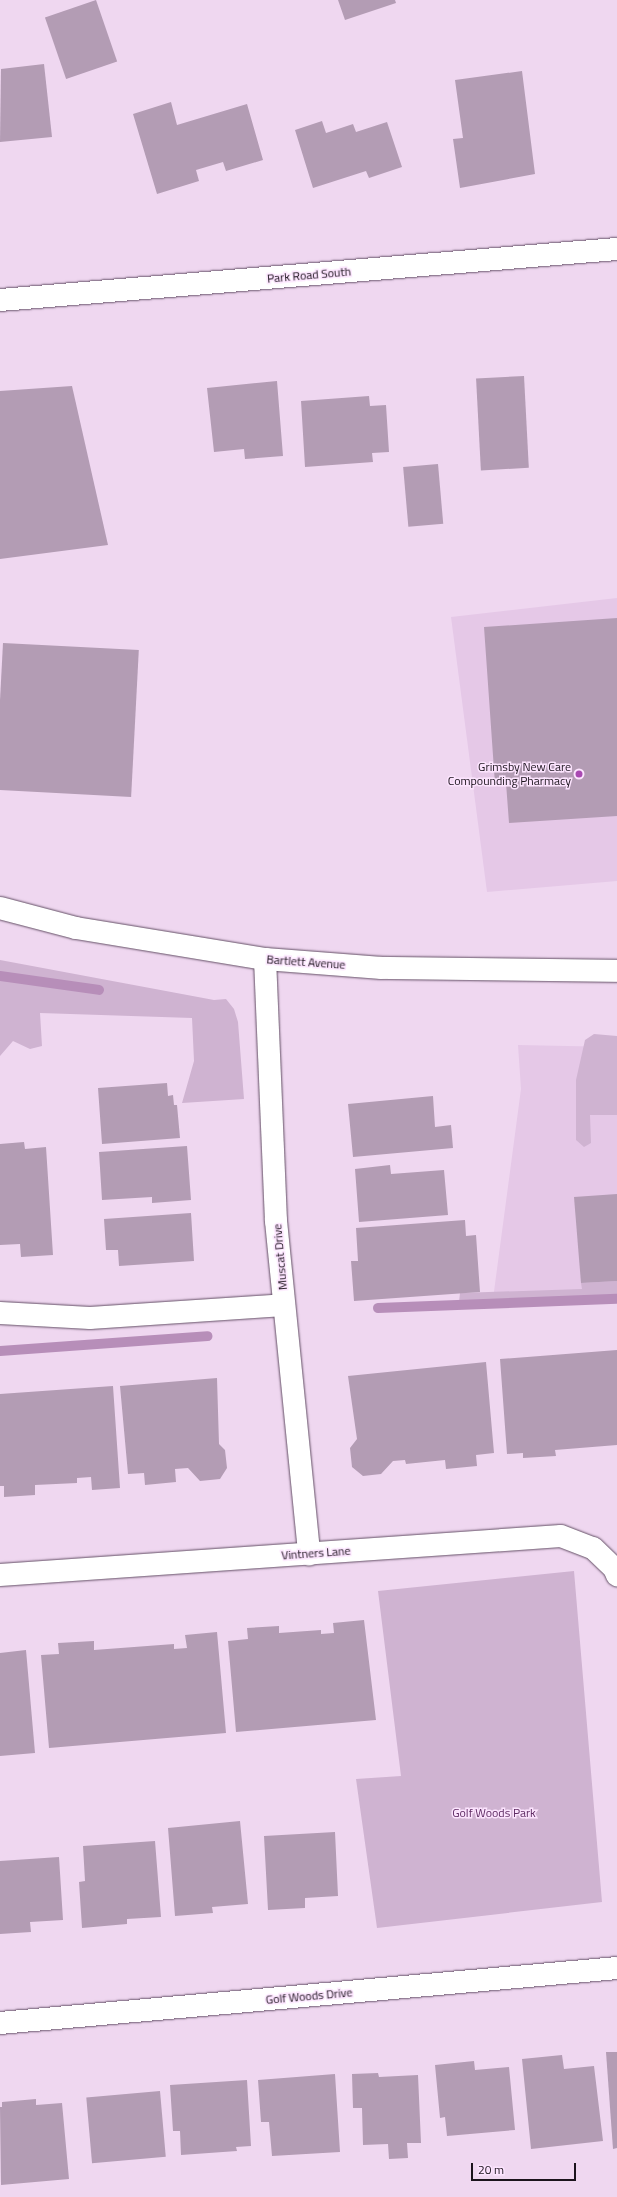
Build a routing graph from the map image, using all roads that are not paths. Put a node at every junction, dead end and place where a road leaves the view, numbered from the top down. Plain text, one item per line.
1 (617, 250) edge
2 (0, 300) edge
3 (0, 908) edge
4 (264, 960) junction
5 (617, 971) edge
6 (284, 1305) junction
7 (0, 1313) edge
8 (309, 1554) junction
9 (0, 1575) edge
10 (617, 1575) edge
11 (617, 1968) edge
12 (0, 2023) edge

1 - 2 street, Park Road South
3 - 4 street, Bartlett Avenue
4 - 5 street, Bartlett Avenue
4 - 6 street, Muscat Drive
6 - 7 street
6 - 8 street, Muscat Drive
8 - 9 street, Vintners Lane
8 - 10 street, Vintners Lane
11 - 12 street, Golf Woods Drive

